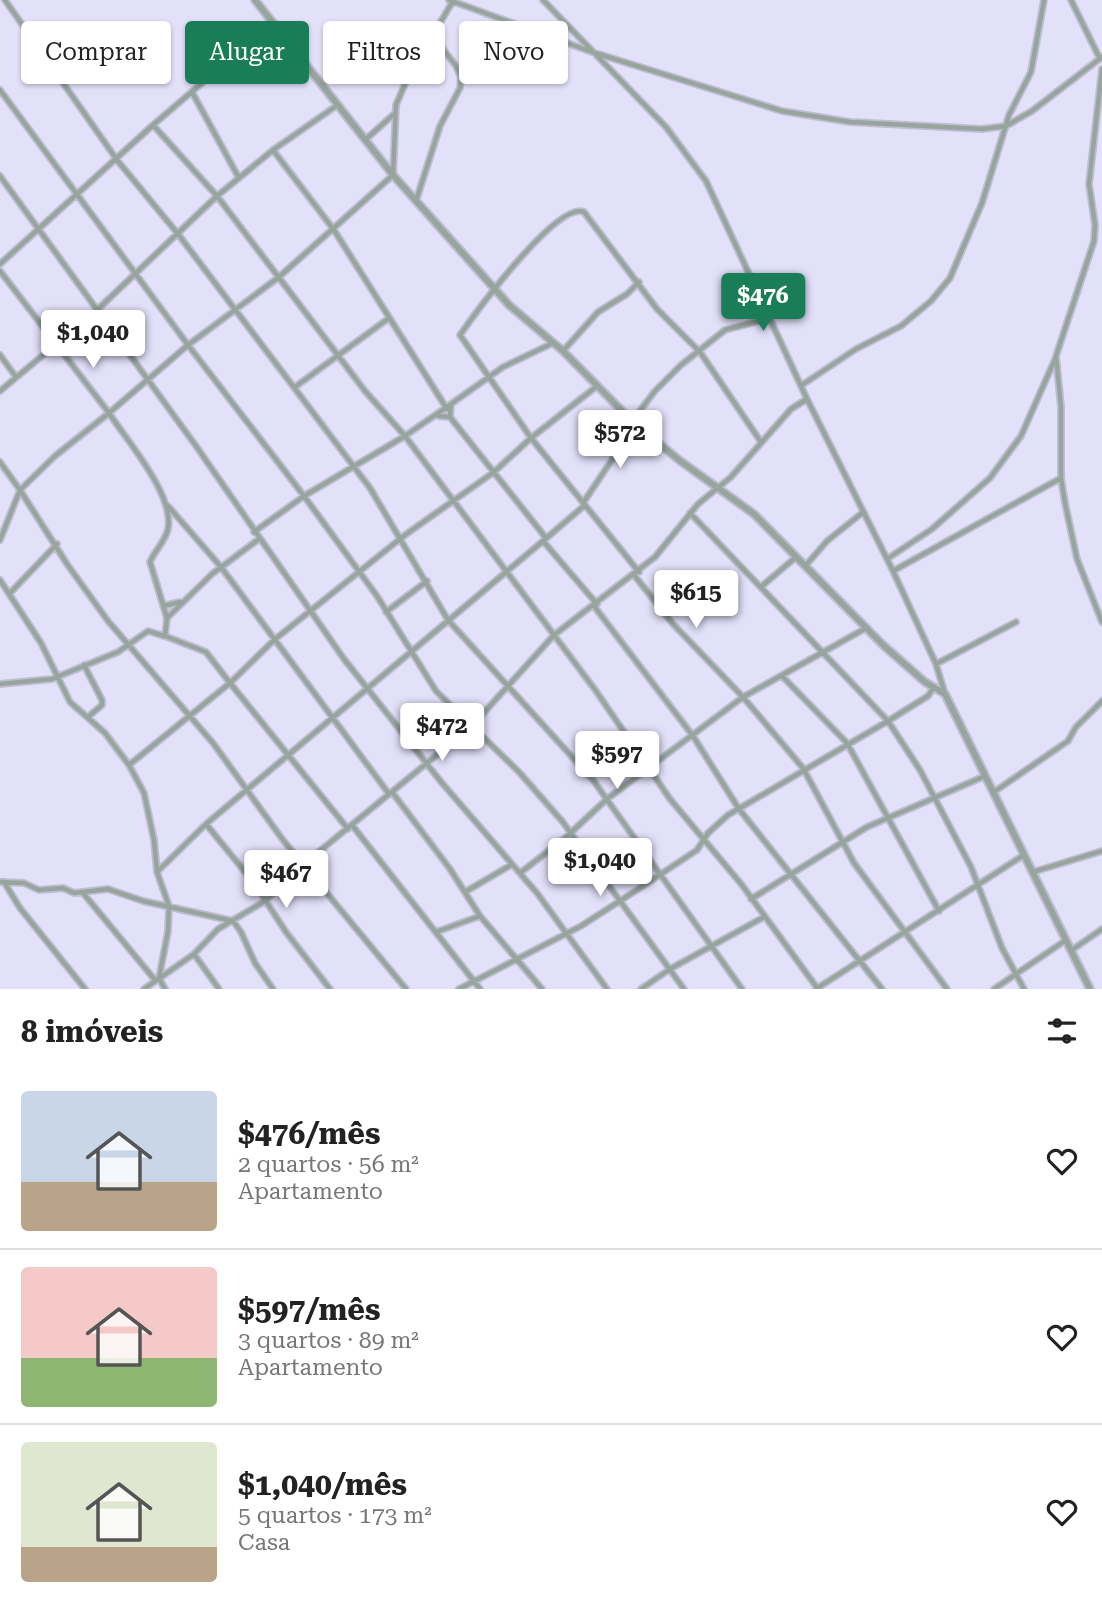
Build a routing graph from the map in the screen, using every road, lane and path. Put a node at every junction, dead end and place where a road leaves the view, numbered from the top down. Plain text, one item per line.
1 (5, 0) edge
2 (255, 0) edge
3 (543, 0) edge
4 (1044, 0) edge
5 (1071, 0) edge
6 (451, 1) edge
7 (271, 21) edge
8 (441, 21) edge
9 (445, 52) edge
10 (592, 52) junction
11 (1101, 58) edge
12 (1102, 69) edge
13 (309, 71) edge
14 (201, 84) edge
15 (405, 84) edge
16 (0, 92) edge
17 (192, 92) junction
18 (336, 106) junction
19 (393, 115) junction
20 (153, 125) junction
21 (1006, 127) junction
22 (365, 141) junction
23 (273, 150) junction
24 (117, 160) junction
25 (393, 175) junction
26 (0, 176) edge
27 (239, 178) junction
28 (78, 194) junction
29 (217, 196) junction
30 (416, 202) junction
31 (37, 229) junction
32 (334, 230) junction
33 (178, 234) junction
34 (0, 264) edge
35 (0, 271) edge
36 (135, 273) junction
37 (279, 277) junction
38 (639, 282) junction
39 (496, 291) junction
40 (96, 311) junction
41 (237, 311) junction
42 (389, 318) junction
43 (770, 318) junction
44 (57, 342) junction
45 (554, 342) junction
46 (188, 345) junction
47 (563, 351) junction
48 (700, 352) junction
49 (0, 355) edge
50 (337, 355) junction
51 (1056, 356) junction
52 (16, 377) junction
53 (489, 378) junction
54 (149, 379) junction
55 (802, 385) junction
56 (597, 386) junction
57 (295, 387) junction
58 (0, 391) edge
59 (807, 399) junction
60 (452, 404) junction
61 (447, 409) junction
62 (109, 413) junction
63 (438, 416) junction
64 (450, 417) junction
65 (634, 422) junction
66 (405, 436) junction
67 (531, 438) junction
68 (761, 442) junction
69 (0, 462) edge
70 (354, 467) junction
71 (494, 472) junction
72 (1061, 478) junction
73 (719, 488) junction
74 (20, 490) junction
75 (304, 496) junction
76 (166, 503) junction
77 (453, 503) junction
78 (584, 504) junction
79 (690, 513) junction
80 (862, 513) junction
81 (254, 532) junction
82 (402, 537) junction
83 (259, 539) junction
84 (0, 540) edge
85 (545, 540) junction
86 (57, 544) junction
87 (798, 555) junction
88 (887, 559) junction
89 (807, 564) junction
90 (221, 567) junction
91 (893, 571) junction
92 (505, 572) junction
93 (360, 573) junction
94 (637, 573) junction
95 (0, 580) edge
96 (427, 581) junction
97 (762, 586) junction
98 (10, 593) junction
99 (181, 602) junction
100 (596, 605) junction
101 (163, 606) junction
102 (312, 611) junction
103 (386, 612) junction
104 (167, 618) junction
105 (448, 620) junction
106 (1016, 622) dead end
107 (1102, 622) edge
108 (866, 628) junction
109 (554, 635) junction
110 (164, 636) junction
111 (274, 640) junction
112 (131, 645) junction
113 (412, 650) junction
114 (821, 652) junction
115 (936, 664) junction
116 (84, 665) junction
117 (60, 676) junction
118 (782, 676) junction
119 (1, 683) edge
120 (230, 683) junction
121 (505, 686) junction
122 (369, 687) junction
123 (934, 687) junction
124 (945, 694) junction
125 (743, 697) junction
126 (1102, 701) edge
127 (191, 715) junction
128 (88, 717) junction
129 (334, 720) junction
130 (888, 721) junction
131 (472, 725) junction
132 (694, 736) junction
133 (847, 743) junction
134 (287, 757) junction
135 (427, 764) junction
136 (129, 765) junction
137 (648, 767) junction
138 (803, 768) junction
139 (986, 775) junction
140 (247, 789) junction
141 (994, 792) junction
142 (391, 793) junction
143 (934, 796) junction
144 (607, 799) junction
145 (739, 809) junction
146 (886, 818) junction
147 (206, 824) junction
148 (350, 827) junction
149 (570, 833) junction
150 (704, 841) junction
151 (843, 841) junction
152 (1102, 851) edge
153 (1024, 855) junction
154 (511, 865) junction
155 (305, 866) junction
156 (157, 872) junction
157 (790, 872) junction
158 (1033, 872) junction
159 (520, 873) junction
160 (661, 874) junction
161 (2, 882) edge
162 (976, 883) junction
163 (465, 892) junction
164 (83, 893) junction
165 (751, 899) junction
166 (265, 901) junction
167 (620, 901) junction
168 (169, 906) junction
169 (939, 911) junction
170 (480, 916) junction
171 (764, 917) junction
172 (233, 921) junction
173 (1102, 929) edge
174 (436, 932) junction
175 (906, 933) junction
176 (566, 934) junction
177 (1066, 940) junction
178 (713, 946) junction
179 (1072, 950) junction
180 (194, 954) junction
181 (518, 958) junction
182 (859, 963) junction
183 (670, 969) junction
184 (1016, 975) junction
185 (157, 979) junction
186 (473, 981) junction
187 (85, 989) edge
188 (144, 989) edge
189 (165, 989) edge
190 (219, 989) edge
191 (273, 989) edge
192 (330, 989) edge
193 (406, 989) edge
194 (459, 989) edge
195 (480, 989) edge
196 (542, 989) edge
197 (607, 989) edge
198 (641, 989) edge
199 (684, 989) edge
200 (741, 989) edge
201 (817, 989) edge
202 (882, 989) edge
203 (947, 989) edge
204 (994, 989) edge
205 (1024, 989) edge
206 (1090, 989) edge

1 - 24 street
2 - 7 street
3 - 10 street
4 - 21 street
5 - 11 street
6 - 8 street
6 - 10 street
9 - 30 street
10 - 21 street
10 - 43 street
11 - 21 street
12 - 51 street
13 - 18 street
14 - 17 street
15 - 19 street
16 - 28 street
17 - 20 street
17 - 27 street
18 - 22 street
18 - 23 street
19 - 22 street
19 - 25 street
20 - 24 street
20 - 29 street
21 - 55 street
22 - 25 street
23 - 27 street
23 - 32 street
24 - 28 street
24 - 33 street
25 - 30 street
25 - 32 street
26 - 31 street
27 - 29 street
28 - 31 street
28 - 36 street
29 - 33 street
29 - 37 street
30 - 39 street
31 - 34 street
31 - 40 street
32 - 37 street
32 - 42 street
33 - 36 street
33 - 41 street
35 - 44 street
36 - 40 street
36 - 46 street
37 - 41 street
37 - 50 street
38 - 39 street
38 - 47 street
38 - 48 street
39 - 45 street
39 - 53 street
40 - 44 street
40 - 54 street
41 - 46 street
41 - 57 street
42 - 50 street
42 - 61 street
43 - 48 street
43 - 55 street
44 - 52 street
44 - 62 street
45 - 47 street
45 - 53 street
46 - 54 street
46 - 75 street
47 - 56 street
48 - 65 street
48 - 68 street
49 - 52 street
50 - 57 street
50 - 66 street
51 - 72 street
51 - 88 street
52 - 58 street
53 - 60 street
53 - 67 street
54 - 62 street
54 - 81 street
55 - 59 street
56 - 65 street
56 - 67 street
57 - 70 street
59 - 68 street
59 - 80 street
60 - 61 street
60 - 64 street
61 - 63 street
62 - 74 street
62 - 76 street
63 - 64 street
63 - 66 street
64 - 71 street
65 - 73 street
65 - 78 street
66 - 70 street
66 - 77 street
67 - 71 street
67 - 78 street
68 - 73 street
69 - 74 street
70 - 75 street
70 - 82 street
71 - 77 street
71 - 85 street
72 - 91 street
72 - 107 street
73 - 79 street
73 - 87 street
74 - 84 street
74 - 86 street
75 - 81 street
75 - 93 street
76 - 90 street
76 - 101 street
77 - 82 street
77 - 92 street
78 - 85 street
78 - 94 street
79 - 94 street
79 - 97 street
80 - 88 street
80 - 89 street
81 - 83 street
82 - 93 street
82 - 96 street
83 - 90 street
83 - 102 street
85 - 92 street
85 - 100 street
86 - 98 street
86 - 112 street
87 - 89 street
87 - 97 street
88 - 91 street
89 - 108 street
90 - 99 street
90 - 111 street
91 - 115 street
92 - 105 street
92 - 109 street
93 - 102 street
93 - 103 street
94 - 100 street
94 - 125 street
95 - 98 street
96 - 103 street
96 - 105 street
97 - 114 street
98 - 117 street
99 - 101 street
99 - 104 street
100 - 109 street
100 - 132 street
101 - 104 street
102 - 111 street
102 - 122 street
103 - 113 street
104 - 110 street
105 - 113 street
105 - 121 street
106 - 115 street
108 - 114 street
108 - 123 street
109 - 121 street
109 - 137 street
110 - 112 street
110 - 120 street
111 - 120 street
111 - 129 street
112 - 116 street
112 - 127 street
113 - 122 street
113 - 131 street
114 - 118 street
114 - 130 street
115 - 124 street
116 - 117 street
116 - 128 street
117 - 119 street
117 - 128 street
118 - 125 street
118 - 133 street
120 - 127 street
120 - 134 street
121 - 131 street
121 - 144 street
122 - 129 street
122 - 135 street
123 - 124 street
123 - 130 street
124 - 139 street
125 - 132 street
125 - 138 street
126 - 141 street
127 - 136 street
127 - 140 street
128 - 136 street
129 - 134 street
129 - 142 street
130 - 133 street
130 - 143 street
131 - 135 street
131 - 149 street
132 - 137 street
132 - 145 street
133 - 138 street
133 - 146 street
134 - 140 street
134 - 148 street
135 - 142 street
135 - 154 street
136 - 156 street
137 - 144 street
137 - 150 street
138 - 145 street
138 - 151 street
139 - 141 street
139 - 143 street
140 - 147 street
140 - 155 street
141 - 153 street
142 - 148 street
142 - 163 street
143 - 146 street
143 - 162 street
144 - 149 street
144 - 160 street
145 - 150 street
145 - 157 street
146 - 151 street
146 - 169 street
147 - 156 street
147 - 166 street
148 - 155 street
148 - 174 street
149 - 159 street
149 - 167 street
150 - 160 street
150 - 165 street
151 - 157 street
151 - 175 street
152 - 158 street
153 - 158 street
153 - 162 street
154 - 159 street
154 - 163 street
155 - 166 street
155 - 193 street
156 - 168 street
157 - 165 street
157 - 182 street
158 - 177 street
159 - 176 street
160 - 167 street
160 - 178 street
161 - 164 street
161 - 187 street
162 - 169 street
162 - 184 street
163 - 170 street
164 - 168 street
164 - 185 street
165 - 171 street
166 - 172 street
166 - 192 street
167 - 176 street
167 - 183 street
168 - 172 street
168 - 185 street
169 - 175 street
170 - 174 street
170 - 181 street
171 - 178 street
171 - 201 street
172 - 180 street
172 - 191 street
173 - 179 street
174 - 186 street
175 - 182 street
175 - 203 street
176 - 181 street
176 - 197 street
177 - 179 street
177 - 184 street
178 - 183 street
178 - 200 street
179 - 206 street
180 - 185 street
180 - 190 street
181 - 186 street
181 - 196 street
182 - 201 street
182 - 202 street
183 - 198 street
183 - 199 street
184 - 204 street
184 - 205 street
185 - 188 street
185 - 189 street
186 - 194 street
186 - 195 street

